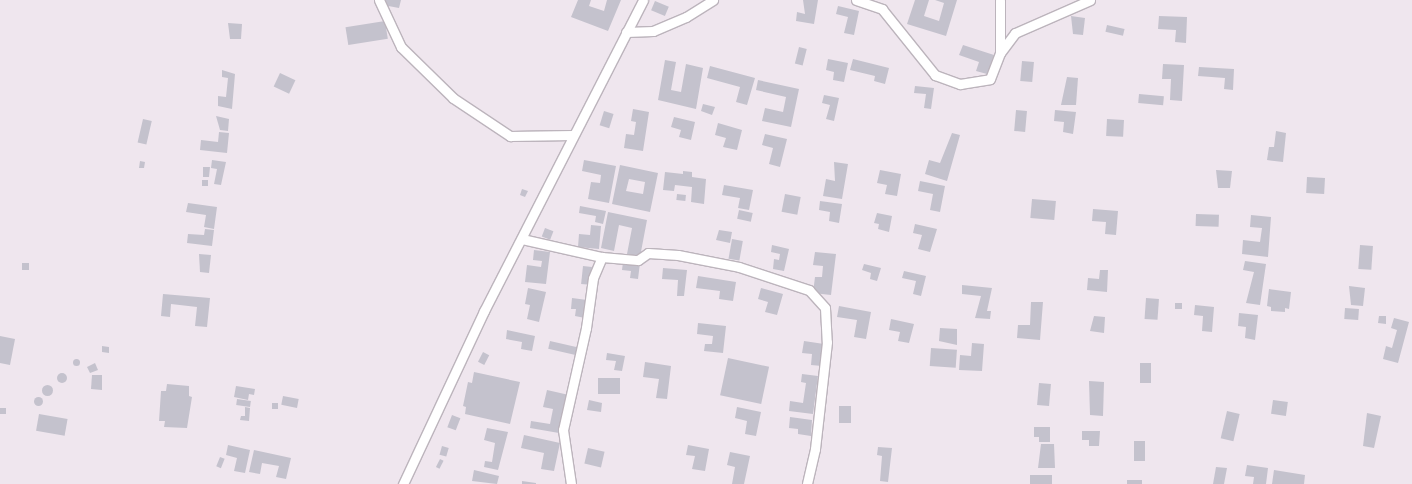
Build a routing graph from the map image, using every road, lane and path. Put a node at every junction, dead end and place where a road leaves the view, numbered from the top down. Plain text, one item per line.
1 (379, 0) edge
2 (643, 0) edge
3 (713, 0) edge
4 (856, 0) edge
5 (1000, 0) edge
6 (1090, 0) edge
7 (626, 32) junction
8 (1000, 52) junction
9 (573, 135) junction
10 (522, 239) junction
11 (602, 256) junction
12 (403, 484) edge
13 (571, 484) edge
14 (807, 484) edge

1 - 9 street
2 - 7 street
3 - 7 street
4 - 8 street
5 - 8 street
6 - 8 street
7 - 9 street
9 - 10 street
10 - 11 street
10 - 12 street
11 - 13 street
11 - 14 street

